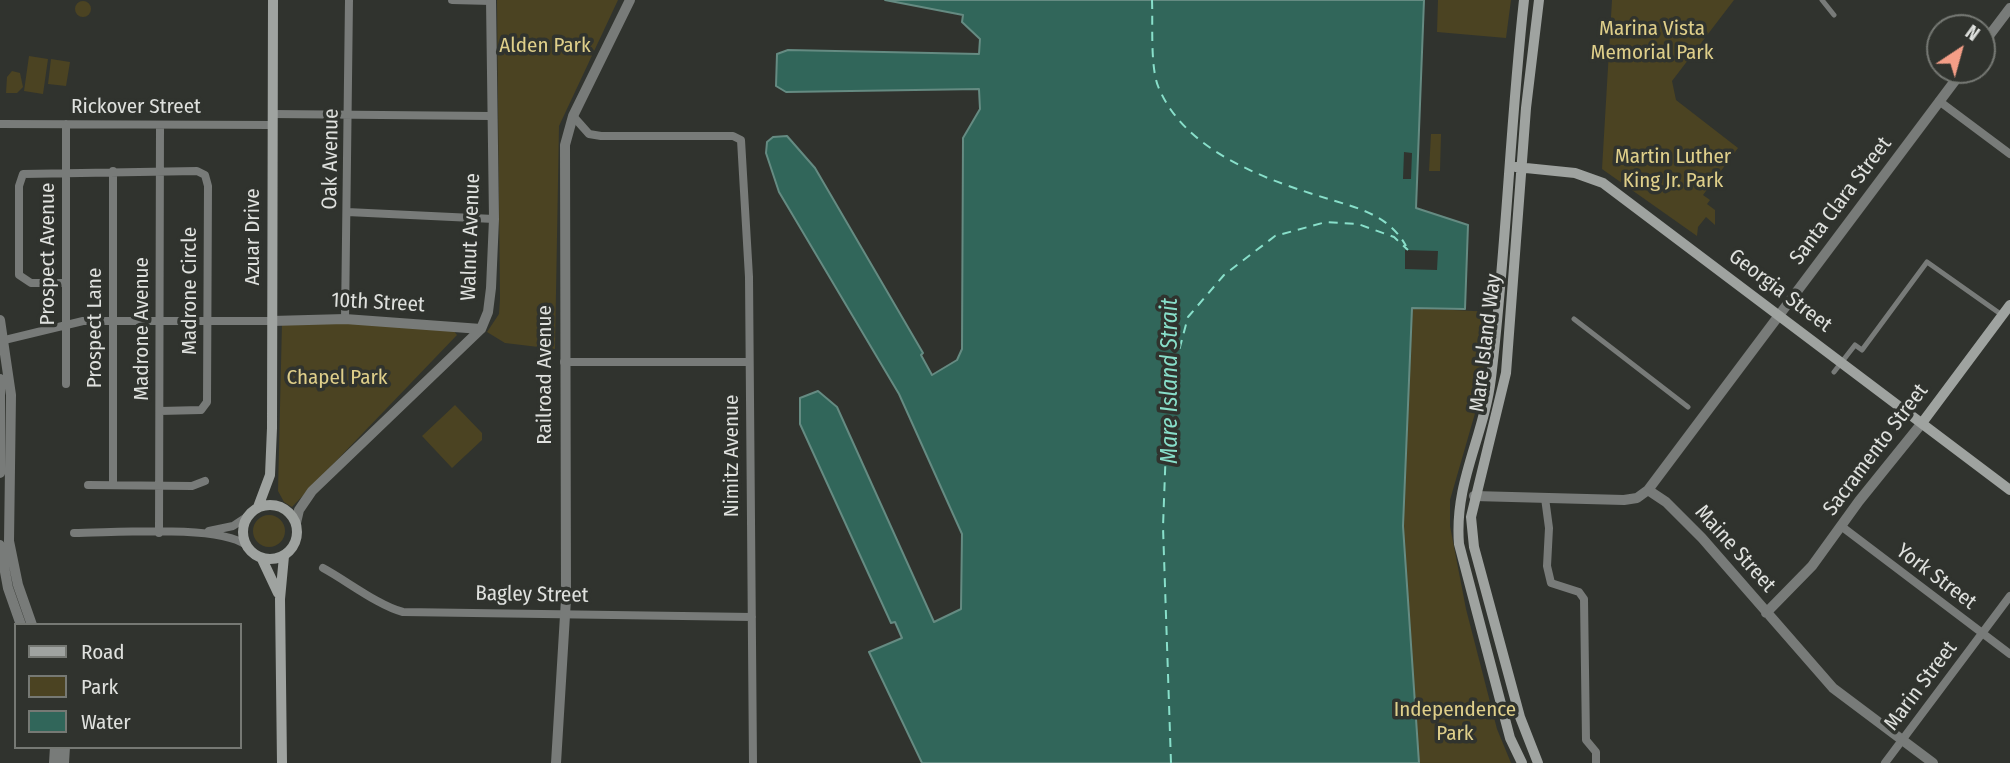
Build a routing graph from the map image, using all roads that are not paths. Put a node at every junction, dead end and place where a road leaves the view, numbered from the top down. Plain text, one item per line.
1 (272, 0) edge
2 (349, 0) edge
3 (452, 0) edge
4 (491, 0) edge
5 (630, 0) edge
6 (1524, 0) edge
7 (1539, 0) edge
8 (1822, 0) edge
9 (2010, 8) edge
10 (1833, 15) dead end
11 (1996, 26) edge
12 (1953, 84) edge
13 (1940, 101) junction
14 (350, 115) junction
15 (573, 116) junction
16 (491, 117) junction
17 (272, 119) junction
18 (0, 124) edge
19 (66, 124) junction
20 (160, 125) junction
21 (2010, 154) edge
22 (1508, 167) junction
23 (1522, 167) junction
24 (160, 171) junction
25 (66, 172) junction
26 (113, 172) junction
27 (347, 212) junction
28 (494, 219) junction
29 (66, 283) junction
30 (2010, 305) edge
31 (1780, 315) junction
32 (2006, 318) edge
33 (345, 319) junction
34 (1574, 319) dead end
35 (0, 320) edge
36 (113, 321) junction
37 (160, 321) junction
38 (207, 321) junction
39 (272, 321) junction
40 (66, 323) junction
41 (481, 330) junction
42 (2, 340) edge
43 (564, 362) junction
44 (749, 362) junction
45 (1842, 362) junction
46 (1834, 372) dead end
47 (0, 379) edge
48 (66, 384) dead end
49 (1688, 407) dead end
50 (159, 411) junction
51 (1922, 423) junction
52 (0, 473) edge
53 (270, 475) junction
54 (205, 481) dead end
55 (88, 485) dead end
56 (113, 485) junction
57 (159, 486) junction
58 (1648, 490) junction
59 (2010, 490) edge
60 (1459, 495) junction
61 (1474, 496) junction
62 (1545, 498) junction
63 (258, 508) junction
64 (283, 508) junction
65 (248, 516) junction
66 (296, 523) junction
67 (1841, 526) junction
68 (74, 533) dead end
69 (159, 533) junction
70 (198, 533) junction
71 (0, 545) edge
72 (246, 545) junction
73 (284, 556) junction
74 (262, 559) junction
75 (323, 568) dead end
76 (2010, 596) edge
77 (281, 599) junction
78 (565, 613) junction
79 (1766, 613) junction
80 (752, 617) junction
81 (20, 623) edge
82 (31, 623) edge
83 (1982, 634) junction
84 (2010, 654) edge
85 (1903, 740) junction
86 (282, 763) edge
87 (556, 763) edge
88 (753, 763) edge
89 (1522, 763) edge
90 (1538, 763) edge
91 (1596, 763) edge
92 (1885, 763) edge
93 (1933, 763) edge

1 - 17 main road, Azuar Drive
2 - 14 street, Oak Avenue
3 - 4 street
4 - 16 street, Walnut Avenue
5 - 15 street, Railroad Avenue
6 - 22 main road, Mare Island Way
7 - 23 main road, Mare Island Way
8 - 10 street
9 - 11 street
12 - 13 street, Santa Clara Street
13 - 21 street
13 - 31 street, Santa Clara Street
14 - 16 street, Rickover Street
14 - 17 street, Rickover Street
14 - 27 street, Oak Avenue
15 - 43 street, Railroad Avenue
15 - 44 street, Nimitz Avenue
16 - 28 street, Walnut Avenue
17 - 20 street, Rickover Street
17 - 39 main road, Azuar Drive
18 - 19 street, Rickover Street
19 - 20 street, Rickover Street
19 - 25 street, Prospect Avenue
20 - 24 street, Madrone Avenue
22 - 23 main road, Georgia Street
22 - 60 main road, Mare Island Way
23 - 31 main road, Georgia Street
23 - 61 main road, Mare Island Way
24 - 26 street
24 - 37 street, Madrone Avenue
24 - 38 street, Madrone Circle
25 - 26 street
25 - 29 street, Prospect Avenue
25 - 29 street
26 - 36 street, Prospect Lane
27 - 28 street
27 - 33 street, Oak Avenue
28 - 41 street, Walnut Avenue
29 - 40 street, Prospect Avenue
30 - 32 main road, Sacramento Street
31 - 45 main road, Georgia Street
31 - 58 street, Santa Clara Street
32 - 45 street
32 - 51 main road, Sacramento Street
33 - 39 street, 10th Street
33 - 41 street, 10th Street
34 - 49 street
35 - 42 street
36 - 37 street
36 - 40 street
36 - 56 street, Prospect Lane
37 - 38 street
37 - 50 street, Madrone Avenue
38 - 39 street
38 - 50 street, Madrone Circle
39 - 53 main road, Azuar Drive
40 - 42 street
40 - 48 street, Prospect Avenue
41 - 66 street, Walnut Avenue
42 - 82 street
43 - 44 street
43 - 78 street, Railroad Avenue
44 - 80 street, Nimitz Avenue
45 - 46 street
45 - 51 main road, Georgia Street
47 - 52 street
50 - 57 street, Madrone Avenue
51 - 59 main road, Georgia Street
51 - 67 street, Sacramento Street
53 - 63 main road, Azuar Drive
53 - 64 main road, Azuar Drive
54 - 57 street
55 - 56 street
56 - 57 street
57 - 69 street, Madrone Avenue
58 - 62 street
58 - 79 street, Maine Street
60 - 61 main road
60 - 89 main road, Mare Island Way
61 - 62 street
61 - 90 main road, Mare Island Way
62 - 91 street
63 - 64 main road
63 - 65 main road
64 - 66 main road
65 - 70 street
65 - 72 main road
66 - 73 main road
67 - 79 street, Sacramento Street
67 - 83 street, York Street
68 - 69 street
69 - 70 street
70 - 72 street
71 - 81 street
72 - 74 main road
73 - 74 main road
73 - 77 main road
74 - 77 main road
75 - 78 street, Bagley Street
76 - 83 street, Marin Street
77 - 86 main road
78 - 80 street, Bagley Street
78 - 87 street, Railroad Avenue
79 - 85 street, Maine Street
80 - 88 street, Nimitz Avenue
83 - 84 street, York Street
83 - 85 street, Marin Street
85 - 92 street, Marin Street
85 - 93 street, Maine Street

